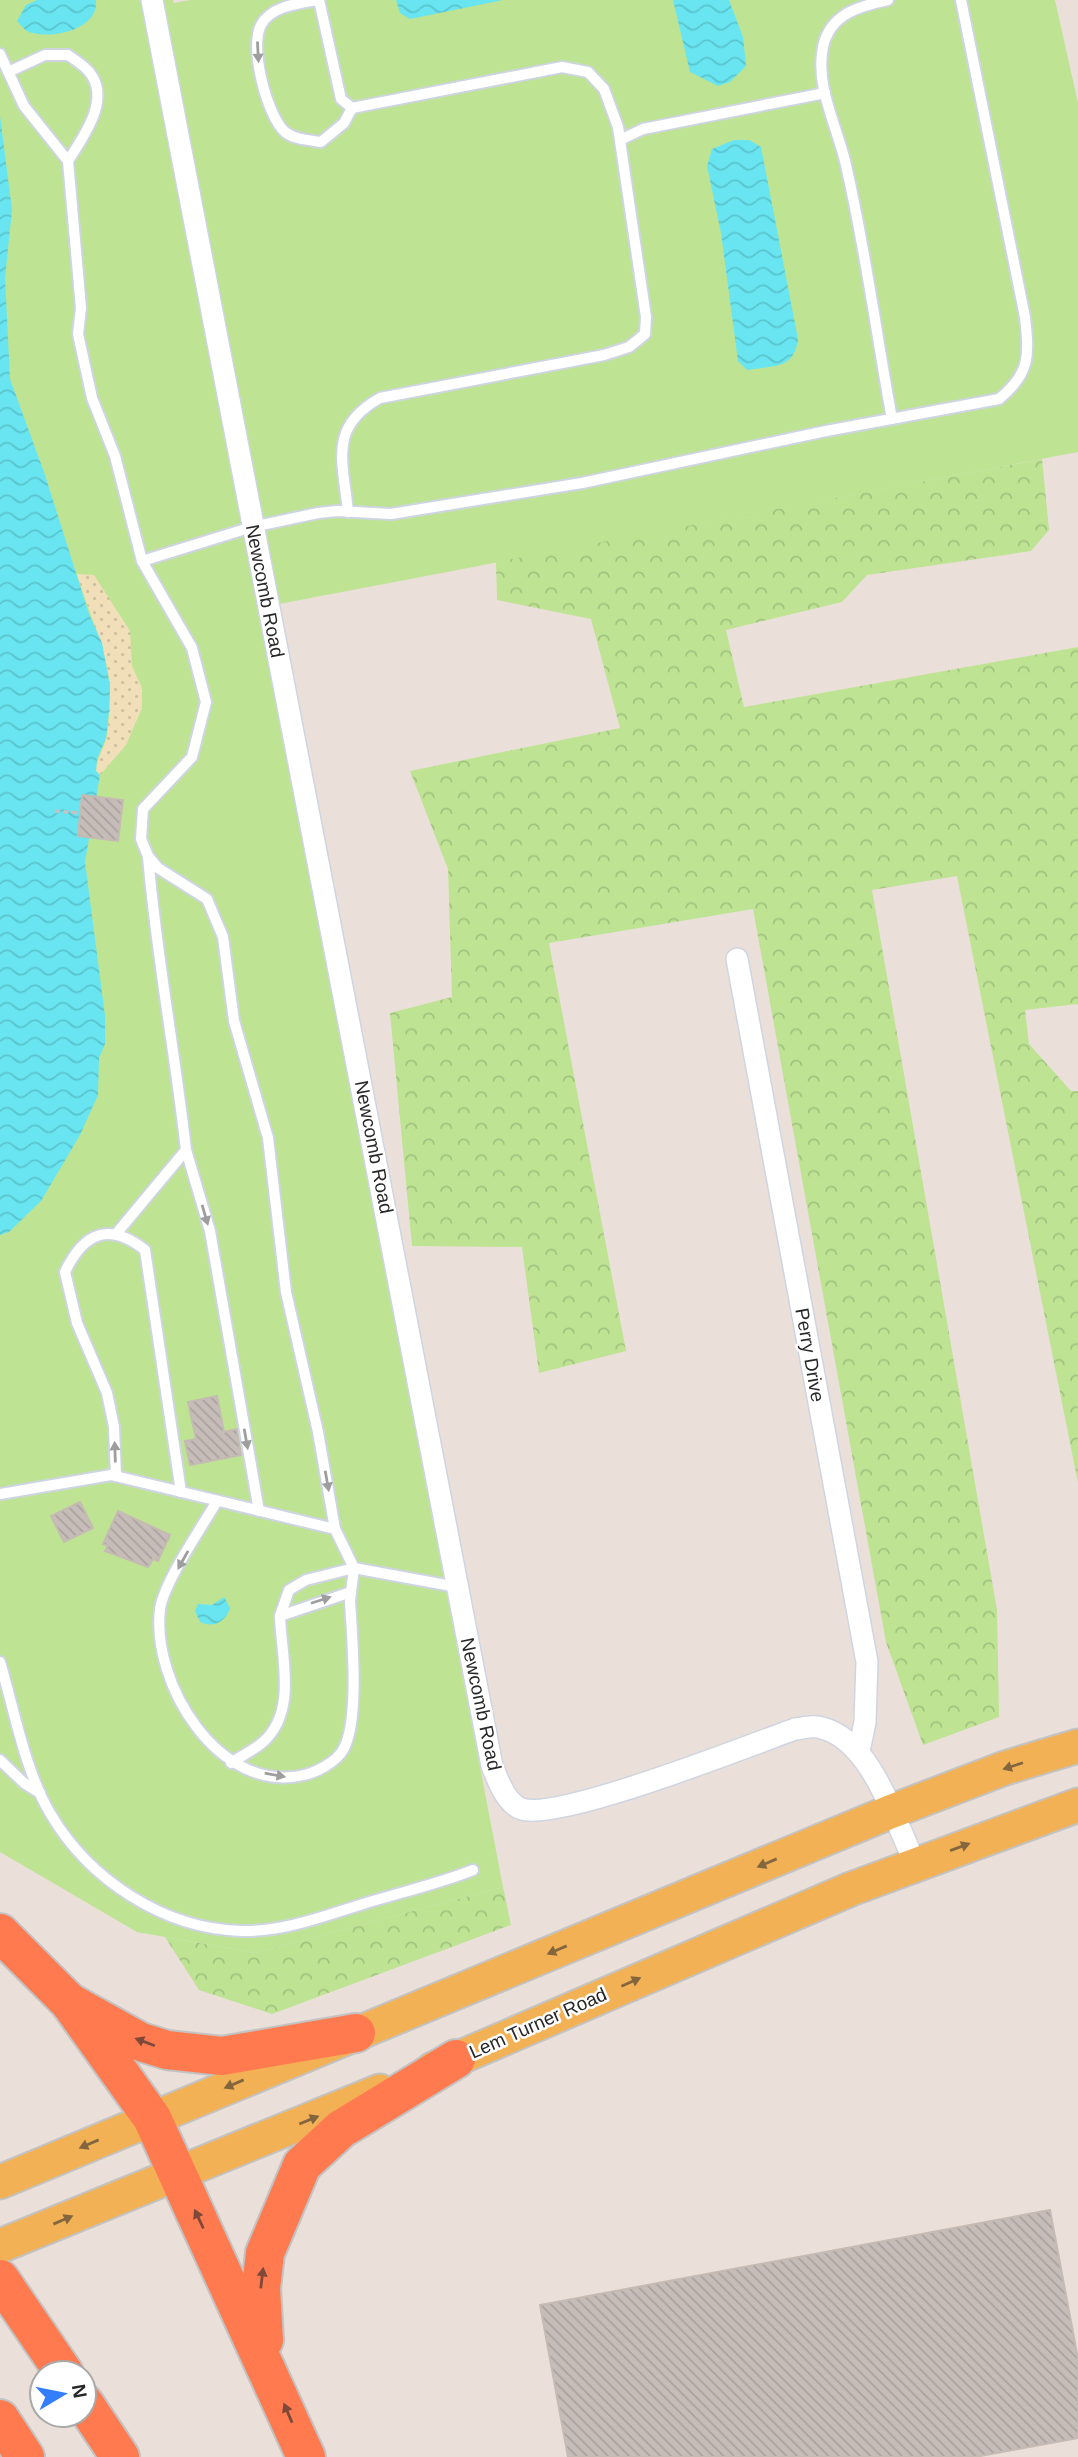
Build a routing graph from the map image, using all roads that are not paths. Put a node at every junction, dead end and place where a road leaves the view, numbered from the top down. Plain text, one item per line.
1 (152, 0) edge
2 (319, 0) edge
3 (888, 0) edge
4 (961, 0) edge
5 (0, 54) edge
6 (8, 72) junction
7 (825, 93) junction
8 (352, 108) junction
9 (620, 140) junction
10 (68, 161) junction
11 (892, 419) junction
12 (348, 512) junction
13 (252, 527) junction
14 (142, 561) junction
15 (148, 856) junction
16 (737, 959) dead end
17 (186, 1150) junction
18 (116, 1234) junction
19 (116, 1476) junction
20 (181, 1492) junction
21 (0, 1494) edge
22 (217, 1500) junction
23 (259, 1511) junction
24 (335, 1529) junction
25 (355, 1568) junction
26 (457, 1587) junction
27 (351, 1592) junction
28 (280, 1616) junction
29 (0, 1662) edge
30 (1078, 1746) edge
31 (859, 1751) junction
32 (0, 1760) edge
33 (231, 1763) junction
34 (40, 1793) junction
35 (1078, 1805) edge
36 (890, 1812) junction
37 (915, 1863) junction
38 (473, 1870) dead end
39 (0, 1933) edge
40 (69, 2002) junction
41 (356, 2033) junction
42 (456, 2059) junction
43 (152, 2118) junction
44 (177, 2172) junction
45 (0, 2182) edge
46 (0, 2246) edge
47 (0, 2279) edge
48 (55, 2359) edge
49 (269, 2370) junction
50 (0, 2419) edge
51 (98, 2424) edge
52 (25, 2457) edge
53 (120, 2457) edge
54 (306, 2457) edge

1 - 13 street, Newcomb Road
2 - 8 lane
2 -> 8 lane
3 - 7 lane
4 - 11 lane
5 - 6 lane
6 - 10 lane
6 - 10 lane
7 - 9 lane
7 - 11 lane
8 - 9 lane
9 - 12 lane
10 - 14 lane
11 - 12 lane
12 - 13 lane
13 - 14 lane
13 - 26 street, Newcomb Road
14 - 15 lane
15 - 17 lane
15 -> 24 lane
16 - 31 street, Perry Drive
17 - 18 lane
17 -> 23 lane
19 -> 18 lane
18 - 20 lane
19 - 20 lane
19 - 21 lane
20 - 22 lane
22 - 23 lane
22 -> 33 lane
23 - 24 lane
24 - 25 lane
25 - 26 lane
25 - 27 lane
25 - 28 lane
26 - 31 street, Newcomb Road
28 -> 27 lane
33 -> 27 lane
28 - 33 lane
29 - 34 lane
30 -> 36 main road
31 - 36 street, Newcomb Road
32 - 34 lane
34 - 38 lane
37 -> 35 main road, Lem Turner Road
36 - 37 street, Newcomb Road
36 -> 41 main road
42 -> 37 main road, Lem Turner Road
39 - 40 highway
41 -> 40 highway
40 - 43 highway
41 -> 43 main road
44 -> 42 main road, Lem Turner Road
49 -> 42 highway
43 - 44 highway
43 -> 45 main road
46 -> 44 main road, Lem Turner Road
49 -> 44 highway
47 - 48 highway
54 -> 49 highway
50 - 52 highway
51 - 53 highway

